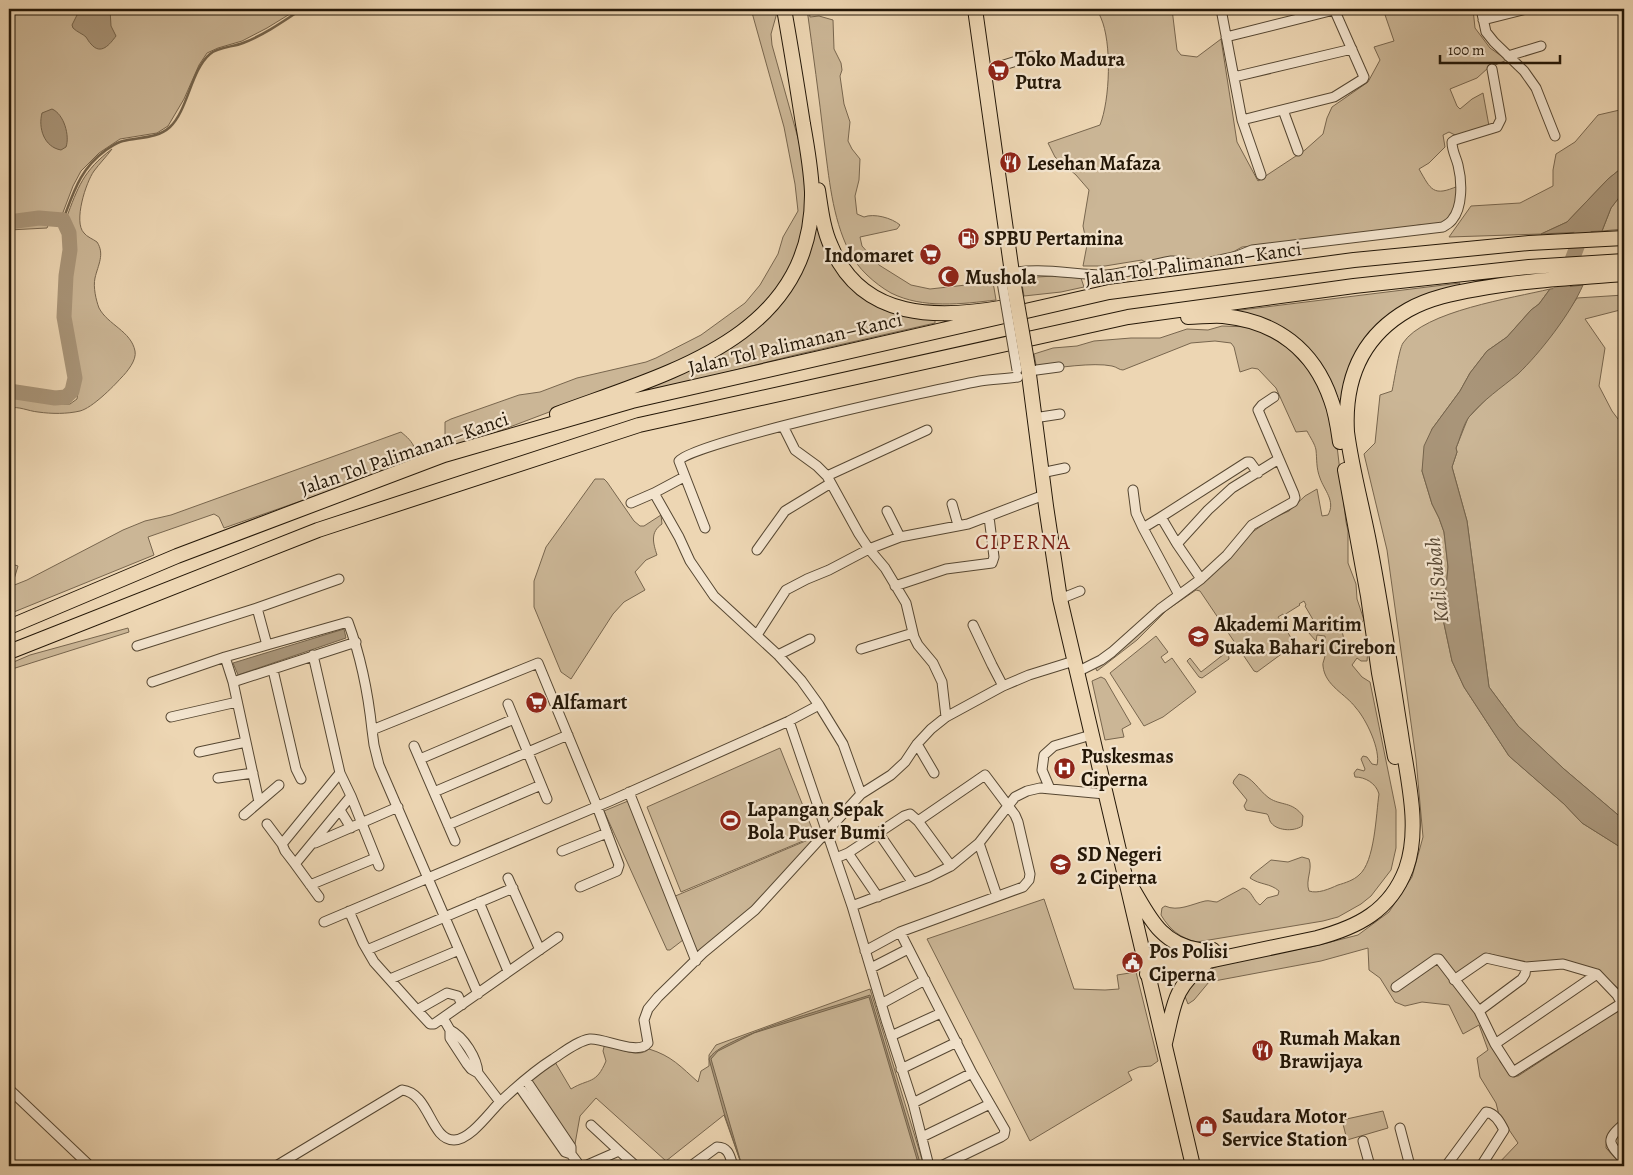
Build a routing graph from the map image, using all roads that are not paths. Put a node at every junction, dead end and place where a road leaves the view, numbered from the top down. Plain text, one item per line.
1 (784, 9) edge
2 (794, 9) edge
3 (976, 9) edge
4 (1221, 9) edge
5 (1334, 9) edge
6 (1480, 9) edge
7 (1526, 9) edge
8 (1483, 20) junction
9 (1226, 37) junction
10 (1540, 46) dead end
11 (1352, 49) junction
12 (1032, 56) dead end
13 (1508, 56) junction
14 (1492, 69) dead end
15 (985, 71) junction
16 (1234, 78) junction
17 (1283, 110) junction
18 (1242, 120) junction
19 (1555, 136) dead end
20 (1298, 151) dead end
21 (1261, 175) dead end
22 (1624, 238) edge
23 (1624, 261) edge
24 (1624, 274) edge
25 (1529, 275) junction
26 (1009, 278) junction
27 (1109, 292) junction
28 (1115, 321) junction
29 (1058, 367) dead end
30 (1023, 371) junction
31 (1274, 397) dead end
32 (1060, 414) dead end
33 (1034, 418) junction
34 (784, 426) junction
35 (927, 430) dead end
36 (444, 455) junction
37 (1279, 459) junction
38 (1065, 468) dead end
39 (1041, 473) junction
40 (1258, 473) junction
41 (684, 477) junction
42 (829, 479) junction
43 (1133, 490) dead end
44 (654, 493) junction
45 (1044, 495) junction
46 (631, 503) dead end
47 (952, 504) dead end
48 (888, 511) dead end
49 (989, 517) junction
50 (1161, 517) junction
51 (958, 526) junction
52 (705, 528) dead end
53 (1143, 528) junction
54 (900, 537) junction
55 (1177, 544) junction
56 (869, 549) junction
57 (757, 550) dead end
58 (339, 579) dead end
59 (1201, 579) junction
60 (895, 586) junction
61 (1080, 591) dead end
62 (1179, 595) junction
63 (1060, 599) junction
64 (257, 608) junction
65 (973, 625) dead end
66 (9, 627) edge
67 (913, 633) junction
68 (757, 635) junction
69 (810, 639) dead end
70 (355, 640) junction
71 (267, 645) junction
72 (137, 646) dead end
73 (861, 649) dead end
74 (13, 650) edge
75 (313, 655) junction
76 (778, 655) junction
77 (225, 657) junction
78 (1076, 667) junction
79 (273, 670) junction
80 (152, 682) dead end
81 (233, 682) junction
82 (1003, 686) junction
83 (237, 702) junction
84 (508, 704) dead end
85 (819, 705) junction
86 (171, 717) dead end
87 (946, 717) junction
88 (514, 719) junction
89 (789, 720) junction
90 (372, 730) junction
91 (568, 735) junction
92 (1091, 735) junction
93 (246, 742) junction
94 (917, 744) junction
95 (414, 746) dead end
96 (199, 752) dead end
97 (527, 752) junction
98 (420, 759) junction
99 (253, 773) junction
100 (340, 773) junction
101 (934, 774) dead end
102 (218, 778) dead end
103 (301, 779) dead end
104 (279, 785) dead end
105 (541, 785) junction
106 (1050, 788) junction
107 (434, 792) junction
108 (629, 792) junction
109 (861, 794) junction
110 (1105, 794) junction
111 (351, 796) junction
112 (547, 799) dead end
113 (259, 802) junction
114 (1008, 806) junction
115 (398, 807) junction
116 (597, 807) junction
117 (340, 810) junction
118 (244, 815) dead end
119 (918, 821) junction
120 (362, 823) junction
121 (267, 824) dead end
122 (448, 825) junction
123 (351, 828) junction
124 (828, 830) junction
125 (607, 833) junction
126 (880, 835) dead end
127 (455, 841) dead end
128 (979, 843) junction
129 (282, 844) junction
130 (312, 844) junction
131 (562, 851) dead end
132 (848, 853) junction
133 (375, 856) junction
134 (836, 858) junction
135 (295, 864) junction
136 (379, 866) dead end
137 (951, 866) junction
138 (1124, 874) junction
139 (428, 878) junction
140 (508, 878) dead end
141 (913, 883) junction
142 (310, 885) junction
143 (580, 887) dead end
144 (512, 888) junction
145 (997, 896) junction
146 (319, 897) dead end
147 (878, 897) junction
148 (479, 902) junction
149 (852, 906) junction
150 (349, 911) junction
151 (444, 917) junction
152 (324, 922) dead end
153 (900, 932) junction
154 (558, 937) dead end
155 (908, 949) junction
156 (367, 950) junction
157 (459, 950) junction
158 (540, 950) junction
159 (865, 951) junction
160 (1207, 956) junction
161 (696, 961) junction
162 (1526, 967) junction
163 (871, 968) junction
164 (1146, 968) junction
165 (508, 972) junction
166 (1597, 974) junction
167 (390, 979) junction
168 (925, 980) junction
169 (1454, 980) junction
170 (1396, 987) dead end
171 (478, 994) junction
172 (881, 1004) junction
173 (462, 1005) junction
174 (1623, 1005) edge
175 (417, 1010) junction
176 (1479, 1012) junction
177 (941, 1013) junction
178 (443, 1018) junction
179 (891, 1036) junction
180 (957, 1042) junction
181 (1495, 1044) junction
182 (1164, 1045) junction
183 (901, 1069) junction
184 (972, 1073) junction
185 (523, 1083) junction
186 (9, 1089) edge
187 (500, 1102) junction
188 (913, 1103) junction
189 (990, 1104) junction
190 (1624, 1124) edge
191 (591, 1125) dead end
192 (1400, 1128) dead end
193 (922, 1136) junction
194 (1363, 1141) dead end
195 (619, 1151) junction
196 (1624, 1160) edge
197 (90, 1166) edge
198 (276, 1166) edge
199 (584, 1166) edge
200 (636, 1166) edge
201 (692, 1166) edge
202 (733, 1166) edge
203 (930, 1166) edge
204 (941, 1166) edge
205 (1193, 1166) edge
206 (1370, 1166) edge
207 (1410, 1166) edge
208 (1446, 1166) edge
209 (1481, 1166) edge

1 - 36 highway
2 - 27 highway
3 - 15 highway
4 - 9 street
5 - 9 street
5 - 11 street
6 - 8 street
7 - 8 street
8 - 13 street
9 - 16 street
10 - 13 street
11 - 16 street
11 - 17 street
12 - 15 street
13 - 19 street
14 - 26 street
15 - 26 highway
16 - 18 street
17 - 18 street
17 - 20 street
18 - 21 street
22 - 27 highway, Jalan Tol Palimanan–Kanci
23 - 25 highway
24 - 25 highway
25 - 28 highway
25 - 160 highway
26 - 30 highway, bridge
27 - 36 highway, Jalan Tol Palimanan–Kanci
28 - 74 highway
28 - 160 highway
29 - 30 street
30 - 33 highway
30 - 34 street
31 - 37 street
32 - 33 street
33 - 39 highway
34 - 41 street
34 - 42 street
35 - 42 street
36 - 66 highway, Jalan Tol Palimanan–Kanci
37 - 40 street
37 - 59 street
38 - 39 street
39 - 45 highway
40 - 50 street
40 - 55 street
41 - 44 street
41 - 52 street
42 - 56 street
42 - 57 street
43 - 53 street
44 - 46 street
44 - 68 street
45 - 49 street
45 - 63 highway
47 - 51 street
48 - 54 street
49 - 51 street
49 - 60 street
50 - 53 street
50 - 55 street
51 - 54 street
53 - 62 street
54 - 56 street
55 - 59 street
56 - 60 street
56 - 68 street
58 - 64 street
59 - 62 street
60 - 67 street
61 - 63 street
62 - 78 street
63 - 78 highway
64 - 71 street
64 - 72 street
65 - 82 street
67 - 73 street
67 - 87 street
68 - 76 street
69 - 76 street
70 - 71 street
70 - 75 street
70 - 90 street
71 - 77 street
75 - 79 street
75 - 100 street
76 - 85 street
77 - 80 street
77 - 81 street
78 - 82 street
78 - 92 highway
79 - 81 street
79 - 103 street
81 - 83 street
82 - 87 street
83 - 86 street
83 - 93 street
84 - 88 street
85 - 89 street
85 - 109 street
87 - 94 street
88 - 97 street
88 - 98 street
89 - 108 street
89 - 124 street
90 - 91 street
90 - 115 street
91 - 97 street
91 - 116 street
92 - 106 street
92 - 110 highway
93 - 96 street
93 - 99 street
94 - 101 street
94 - 109 street
95 - 98 street
97 - 105 street
97 - 107 street
98 - 107 street
99 - 102 street
99 - 113 street
100 - 111 street
100 - 129 street
104 - 113 street
105 - 112 street
105 - 122 street
106 - 110 street
106 - 114 street
107 - 122 street
108 - 116 street
108 - 161 street
109 - 124 street
110 - 138 highway
111 - 117 street
111 - 120 street
113 - 118 street
114 - 119 street
114 - 128 street
114 - 145 street
115 - 120 street
115 - 139 street
116 - 125 street
116 - 139 street
117 - 123 street
117 - 130 street
119 - 132 street
119 - 137 street
120 - 123 street
120 - 133 street
121 - 129 street
122 - 127 street
123 - 130 street
124 - 134 street
124 - 161 street
125 - 131 street
125 - 143 street
126 - 141 street
128 - 137 street
128 - 145 street
129 - 135 street
130 - 135 street
132 - 134 street
132 - 147 street
133 - 136 street
133 - 142 street
134 - 149 street
135 - 142 street
137 - 141 street
138 - 160 highway
138 - 164 highway
139 - 150 street
139 - 151 street
140 - 144 street
141 - 147 street
142 - 146 street
144 - 148 street
144 - 158 street
145 - 153 street
147 - 149 street
148 - 151 street
148 - 165 street
149 - 159 street
150 - 152 street
150 - 156 street
151 - 156 street
151 - 157 street
153 - 155 street
153 - 159 street
154 - 158 street
155 - 163 street
155 - 168 street
156 - 167 street
157 - 167 street
157 - 171 street
158 - 165 street
159 - 163 street
160 - 164 highway
160 - 182 highway
161 - 185 street
162 - 166 street
162 - 169 street
162 - 176 street
163 - 172 street
164 - 182 highway
165 - 171 street
166 - 174 street
166 - 181 street
167 - 175 street
168 - 172 street
168 - 177 street
169 - 170 street
169 - 176 street
171 - 173 street
172 - 179 street
173 - 175 street
173 - 178 street
174 - 181 street
175 - 178 street
176 - 181 street
177 - 179 street
177 - 180 street
178 - 187 street
179 - 183 street
180 - 183 street
180 - 184 street
182 - 205 highway
183 - 188 street
184 - 188 street
184 - 189 street
185 - 187 street
185 - 199 street
186 - 197 street
187 - 198 street
188 - 193 street
189 - 193 street
189 - 204 street
190 - 196 street
191 - 195 street
192 - 207 street
193 - 203 street
194 - 206 street
195 - 199 street
195 - 200 street
201 - 202 street
208 - 209 street

